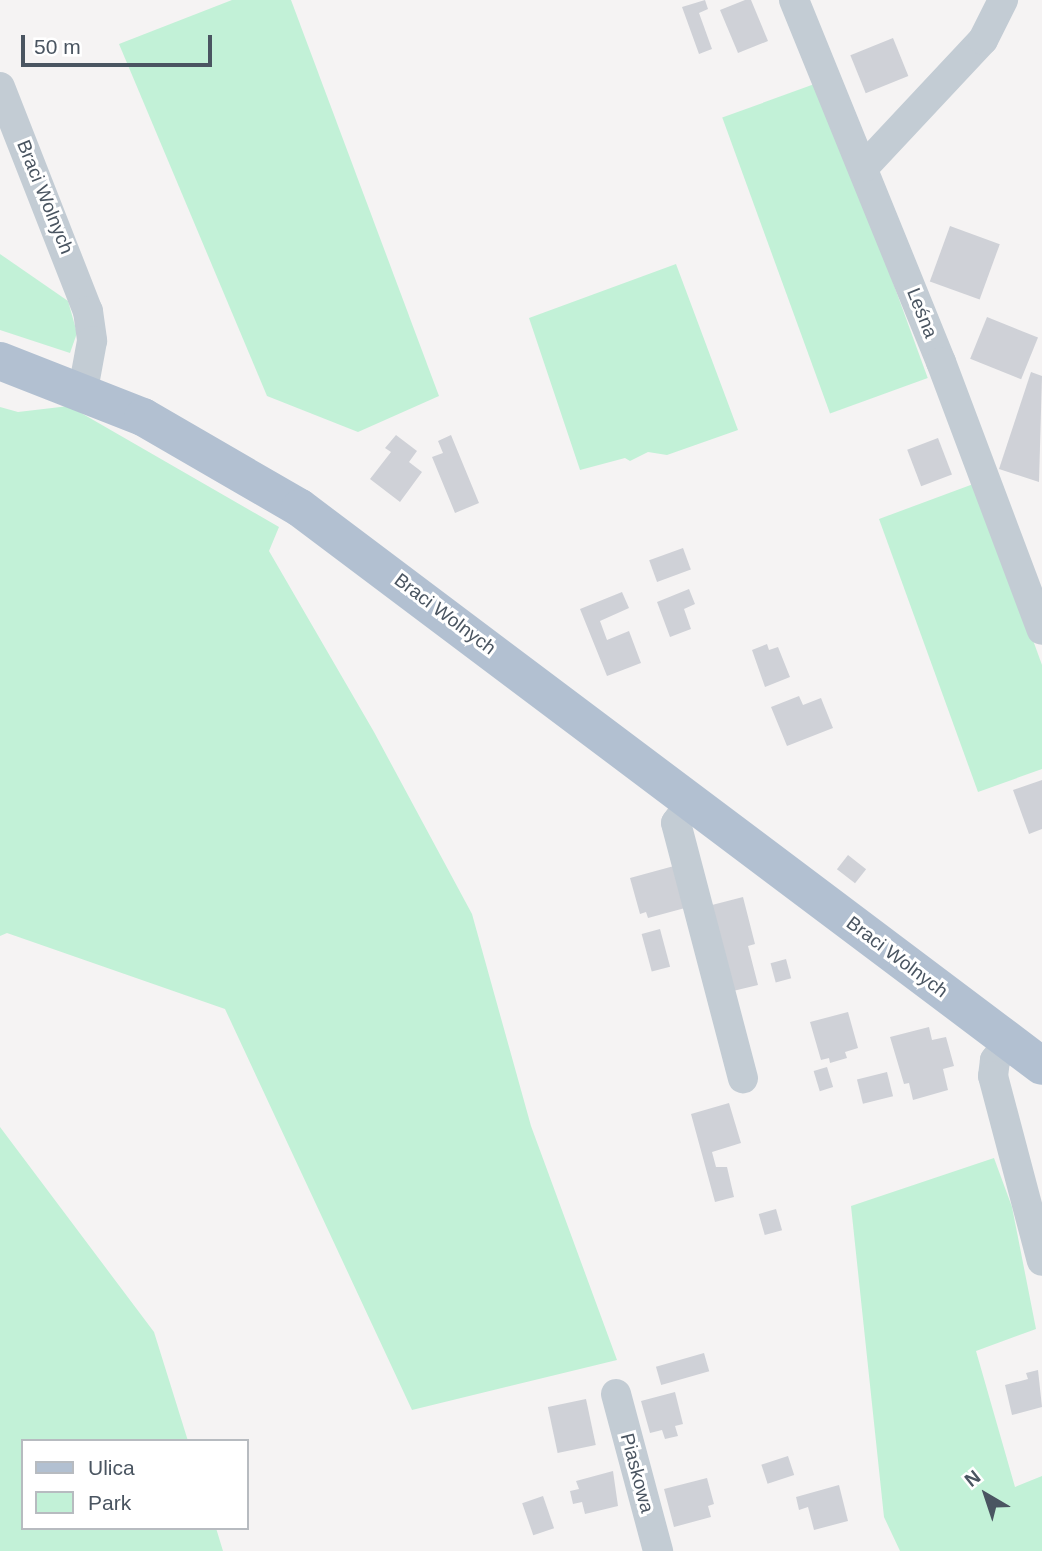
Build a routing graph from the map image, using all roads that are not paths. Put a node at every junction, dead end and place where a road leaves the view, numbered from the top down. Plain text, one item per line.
1 (794, 0) edge
2 (1003, 0) edge
3 (0, 87) edge
4 (864, 167) junction
5 (0, 361) edge
6 (83, 390) junction
7 (1042, 629) edge
8 (692, 801) junction
9 (1009, 1041) junction
10 (1042, 1066) edge
11 (743, 1079) dead end
12 (1042, 1261) edge
13 (616, 1394) dead end
14 (658, 1551) edge

1 - 4 street, Leśna
2 - 4 street
3 - 6 street, Braci Wolnych
4 - 7 street, Leśna
5 - 6 main road
6 - 8 main road, Braci Wolnych
8 - 9 main road, Braci Wolnych
8 - 11 street
9 - 10 main road, Braci Wolnych
9 - 12 street
13 - 14 street, Piaskowa

